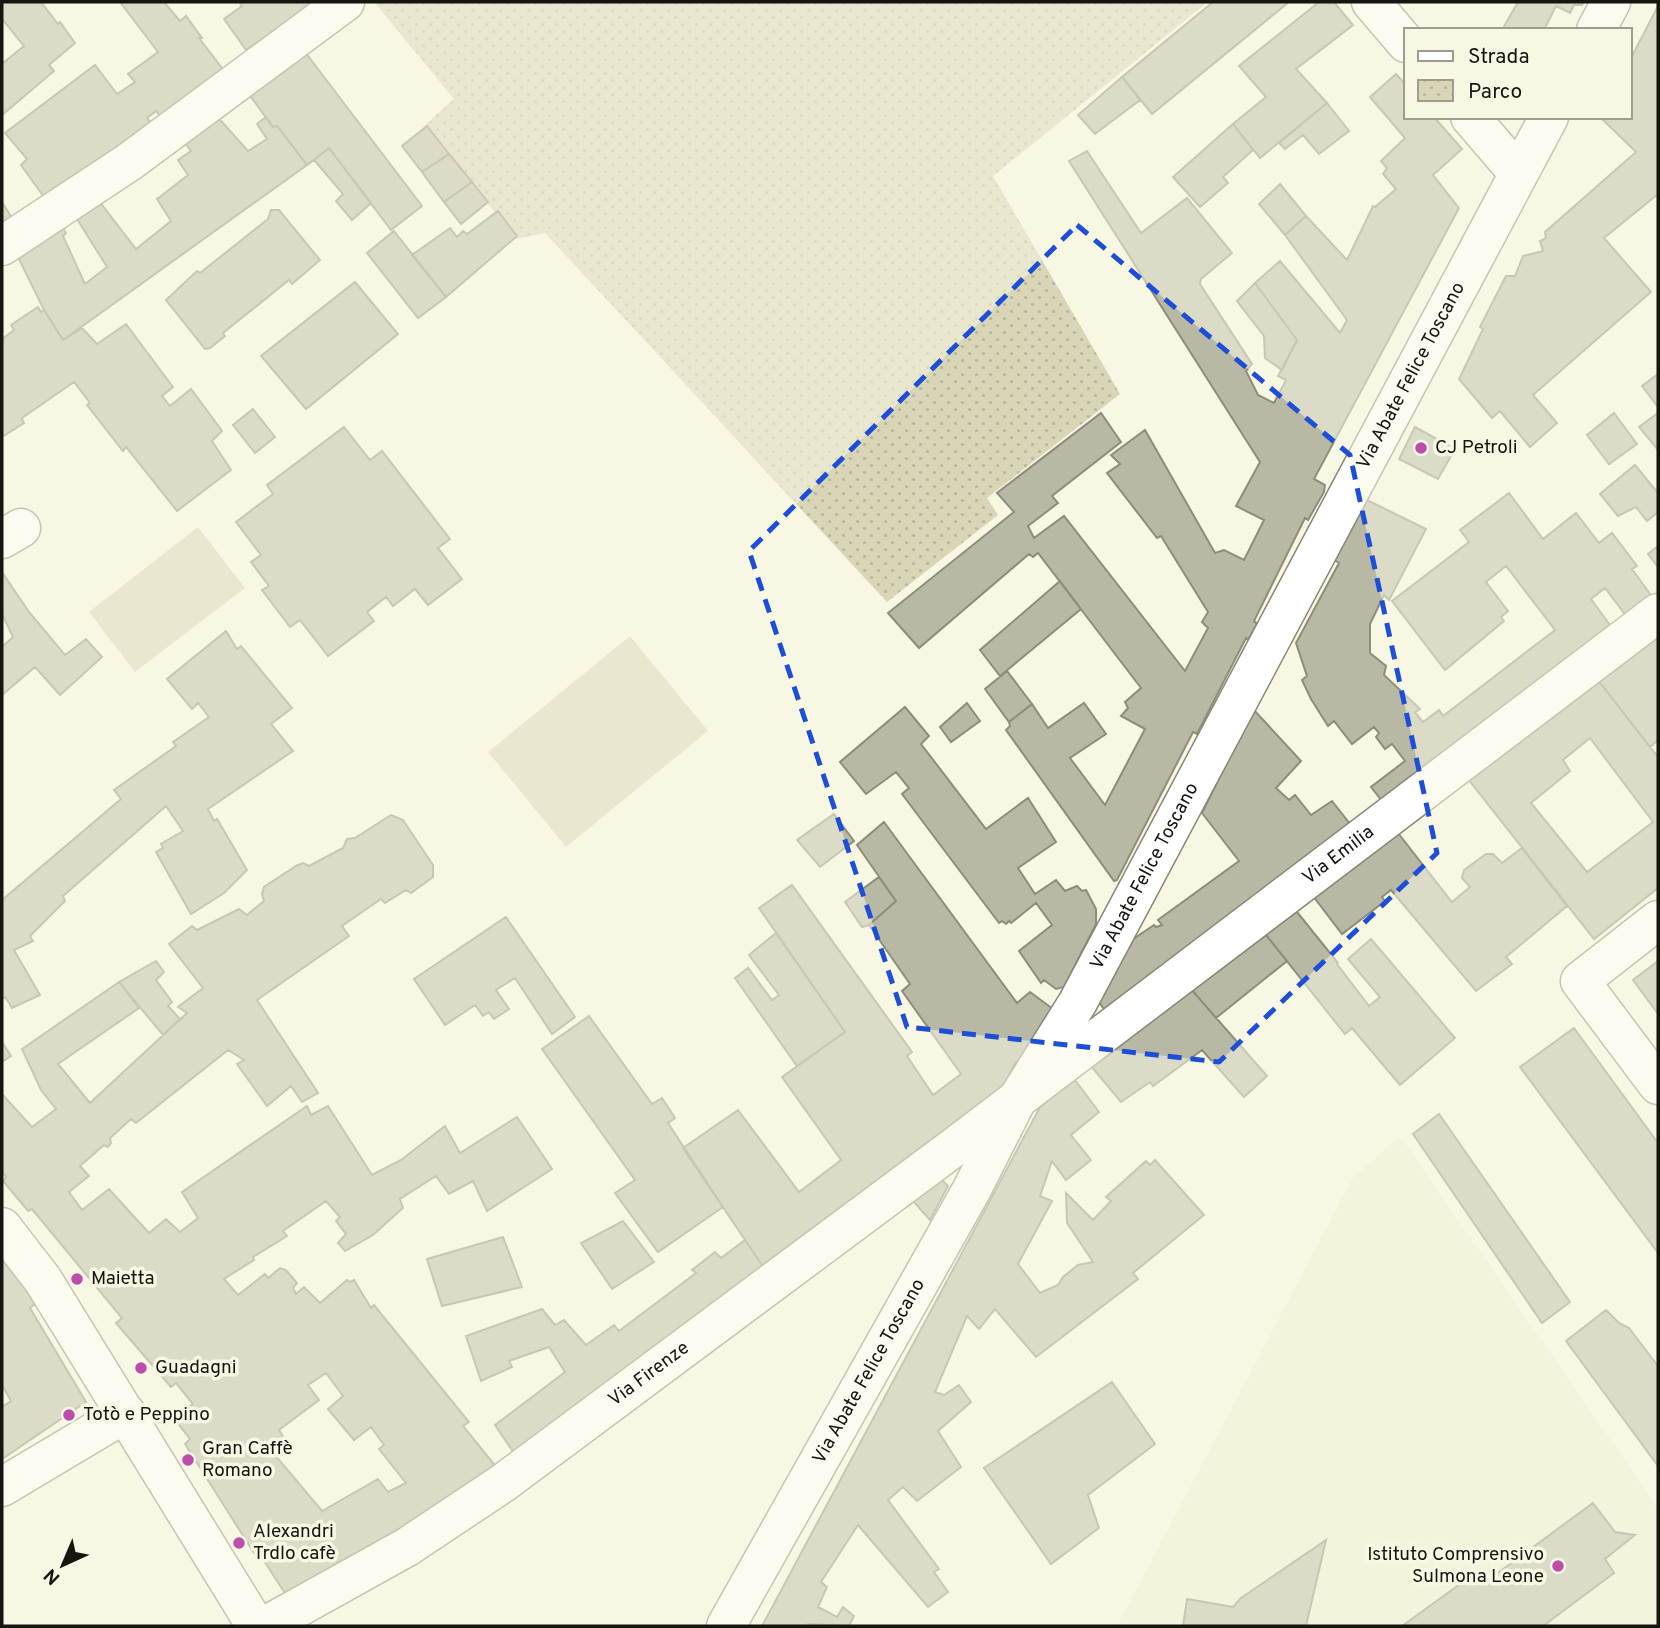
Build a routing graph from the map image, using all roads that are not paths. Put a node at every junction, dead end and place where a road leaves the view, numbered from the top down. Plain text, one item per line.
1 (345, 2) edge
2 (1371, 2) edge
3 (1611, 2) edge
4 (1596, 28) edge
5 (1404, 41) edge
6 (1472, 119) edge
7 (1548, 119) edge
8 (1518, 173) junction
9 (2, 246) edge
10 (1658, 612) edge
11 (1658, 920) edge
12 (1658, 1085) edge
13 (1018, 1098) junction
14 (2, 1227) edge
15 (126, 1413) junction
16 (2, 1487) edge
17 (257, 1626) edge
18 (265, 1626) edge
19 (726, 1626) edge

1 - 9 street
2 - 5 street
3 - 4 street
6 - 8 street
7 - 8 street, Via Abate Felice Toscano
8 - 13 street, Via Abate Felice Toscano
10 - 13 street, Via Emilia
11 - 12 street
13 - 18 street, Via Firenze
13 - 19 street, Via Abate Felice Toscano
14 - 15 street
15 - 16 street
15 - 17 street

